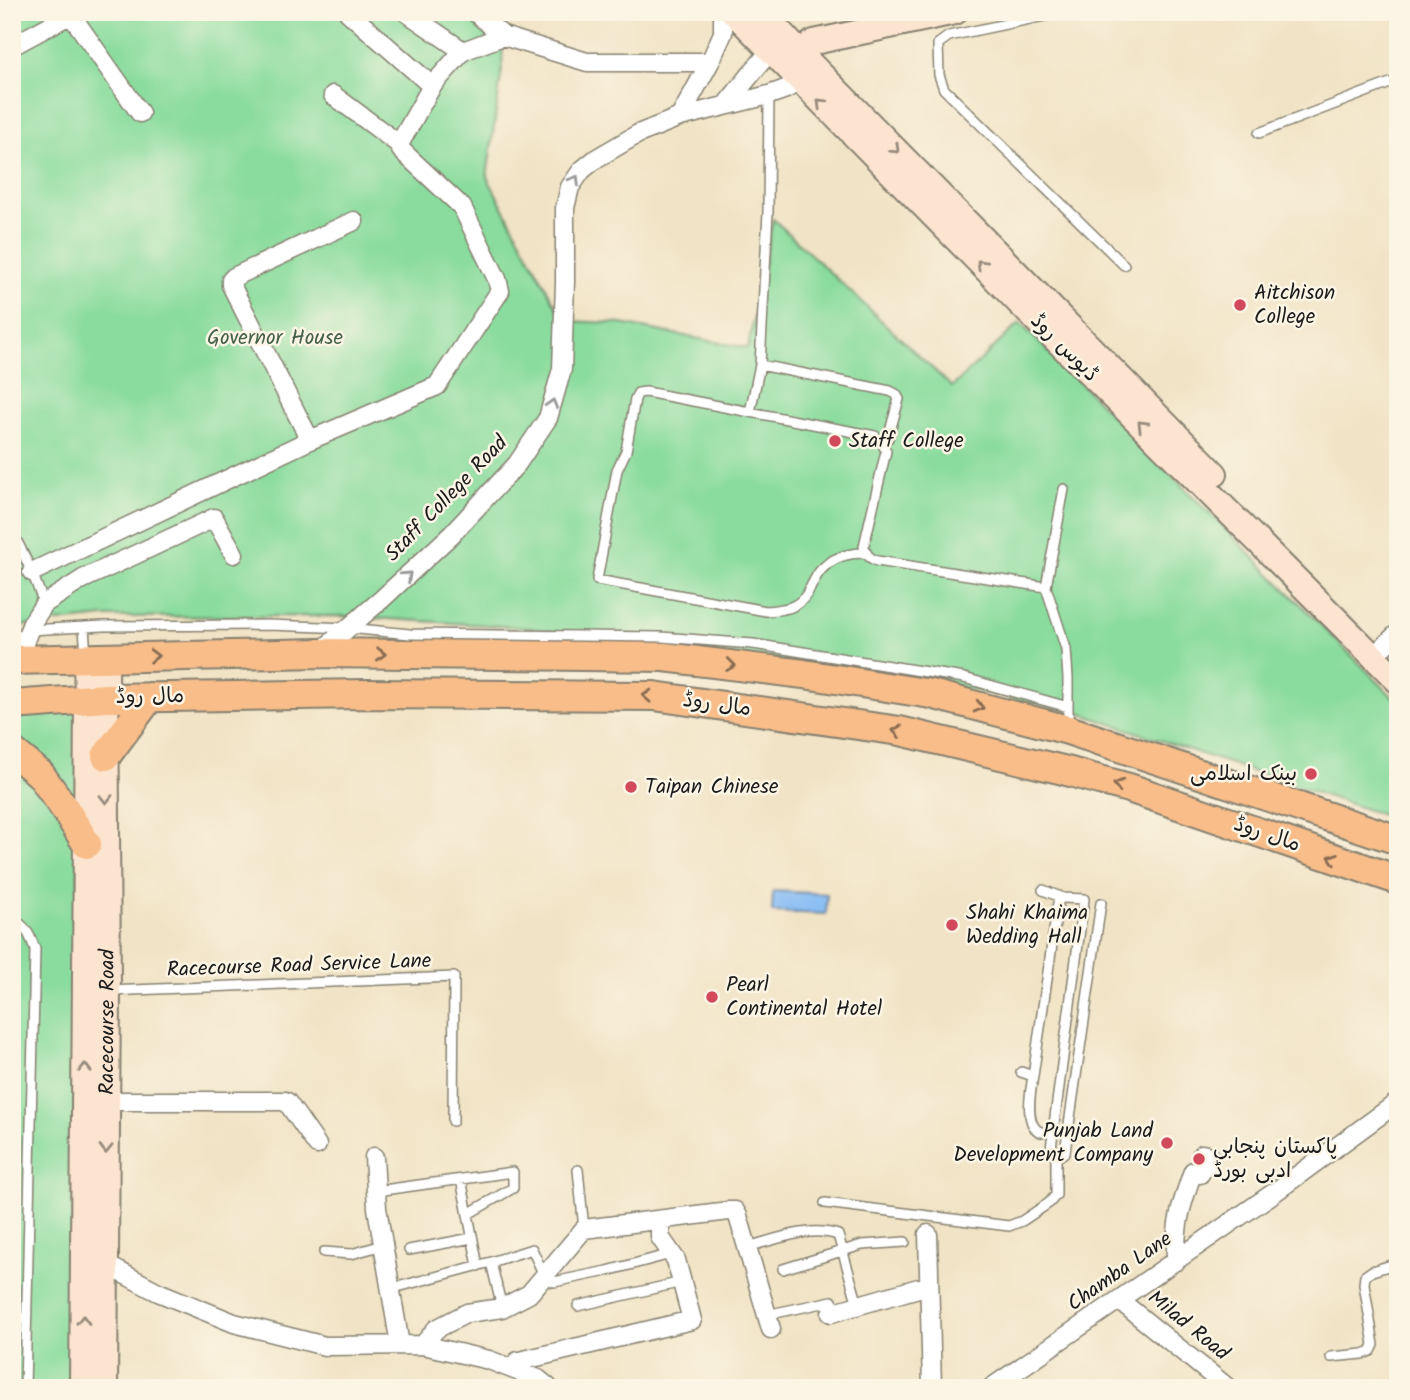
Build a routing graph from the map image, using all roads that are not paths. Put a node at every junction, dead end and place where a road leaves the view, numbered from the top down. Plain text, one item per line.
1 (348, 12) edge
2 (406, 12) edge
3 (475, 12) edge
4 (723, 12) edge
5 (733, 12) edge
6 (762, 12) edge
7 (955, 12) edge
8 (1064, 12) edge
9 (71, 13) edge
10 (503, 36) junction
11 (12, 46) edge
12 (463, 51) junction
13 (710, 62) junction
14 (788, 62) junction
15 (1398, 80) edge
16 (432, 86) junction
17 (333, 95) dead end
18 (769, 95) junction
19 (725, 106) junction
20 (140, 113) dead end
21 (680, 117) junction
22 (1259, 133) dead end
23 (400, 145) junction
24 (354, 221) dead end
25 (1124, 265) dead end
26 (760, 365) junction
27 (750, 412) junction
28 (310, 440) junction
29 (882, 442) junction
30 (1064, 489) dead end
31 (12, 531) edge
32 (865, 553) junction
33 (234, 554) dead end
34 (32, 572) junction
35 (1046, 587) junction
36 (44, 604) junction
37 (84, 628) junction
38 (348, 628) junction
39 (29, 630) junction
40 (1393, 646) edge
41 (319, 653) junction
42 (96, 657) junction
43 (19, 660) edge
44 (1398, 681) edge
45 (150, 697) junction
46 (97, 699) junction
47 (12, 705) edge
48 (1068, 718) junction
49 (12, 751) edge
50 (106, 756) junction
51 (1398, 840) edge
52 (87, 844) junction
53 (1398, 880) edge
54 (1043, 890) dead end
55 (1059, 896) junction
56 (1101, 903) dead end
57 (12, 919) edge
58 (97, 991) junction
59 (1021, 1072) dead end
60 (1033, 1076) junction
61 (107, 1101) junction
62 (1398, 1102) edge
63 (1398, 1115) edge
64 (453, 1121) dead end
65 (1054, 1132) junction
66 (317, 1145) dead end
67 (1202, 1154) dead end
68 (374, 1157) dead end
69 (1056, 1158) junction
70 (578, 1170) dead end
71 (461, 1179) junction
72 (376, 1191) junction
73 (1275, 1192) junction
74 (825, 1203) dead end
75 (468, 1214) junction
76 (660, 1220) junction
77 (584, 1229) junction
78 (928, 1234) dead end
79 (472, 1238) junction
80 (905, 1242) dead end
81 (383, 1245) junction
82 (747, 1247) junction
83 (409, 1250) dead end
84 (324, 1252) dead end
85 (843, 1252) junction
86 (672, 1254) junction
87 (1176, 1261) junction
88 (491, 1262) junction
89 (1398, 1263) edge
90 (105, 1264) junction
91 (478, 1266) junction
92 (783, 1269) dead end
93 (545, 1278) junction
94 (682, 1282) junction
95 (929, 1285) junction
96 (390, 1289) junction
97 (1119, 1300) junction
98 (858, 1305) junction
99 (578, 1306) dead end
100 (502, 1308) junction
101 (834, 1312) joint
102 (768, 1322) joint
103 (400, 1345) junction
104 (423, 1345) junction
105 (1331, 1357) dead end
106 (516, 1370) junction
107 (25, 1388) edge
108 (82, 1388) edge
109 (105, 1388) edge
110 (549, 1388) edge
111 (932, 1388) edge
112 (991, 1388) edge
113 (1228, 1388) edge

1 - 16 street
2 - 12 street
3 - 10 street
4 - 13 street
5 - 14 main road, ڈیوس روڈ
6 - 14 main road, ڈیوس روڈ
7 - 14 main road
8 - 25 lane
9 - 11 street
9 - 20 street
10 - 12 street
10 - 13 street
12 - 16 street
13 - 21 street
14 - 18 street, Staff College Road
14 - 19 street
14 -> 40 main road, ڈیوس روڈ
44 -> 14 main road, ڈیوس روڈ
15 - 22 lane
16 - 23 street
17 - 23 street
18 - 19 street, Staff College Road
18 - 26 lane
19 - 21 street, Staff College Road
38 -> 21 street, Staff College Road
23 - 28 street
24 - 28 street
26 - 27 lane
26 - 29 lane
27 - 29 lane
27 - 32 lane
28 - 34 street
29 - 32 lane
30 - 35 lane
31 - 34 lane
32 - 35 lane
33 - 36 street
34 - 36 lane
35 - 48 lane
36 - 39 street
37 - 38 lane
37 - 39 lane
37 - 42 lane
38 - 41 street, Staff College Road
38 - 48 lane
39 - 43 street
42 -> 41 main road, مال روڈ
41 -> 48 main road, مال روڈ
42 - 43 main road, مال روڈ
42 - 46 main road, Racecourse Road
45 - 46 main road, مال روڈ
45 - 50 main road
53 -> 45 main road, مال روڈ
46 - 47 main road, مال روڈ
46 - 50 main road, Racecourse Road
46 - 52 main road, Racecourse Road
48 - 51 main road, مال روڈ
49 - 52 main road
50 -> 58 main road, Racecourse Road
52 - 58 main road, Racecourse Road
54 - 55 lane
55 - 60 lane
55 - 65 lane
56 - 69 lane
57 - 107 lane
58 - 61 main road, Racecourse Road
58 - 64 lane, Racecourse Road Service Lane
108 -> 58 main road, Racecourse Road
59 - 60 lane
60 - 65 lane
61 - 66 street
61 -> 90 main road, Racecourse Road
62 - 73 street, Chamba Lane
63 - 73 street, Chamba Lane
65 - 69 lane
67 - 87 street
68 - 72 street
69 - 74 lane
70 - 77 lane
71 - 72 lane
71 - 75 lane
71 - 75 lane
72 - 81 street
73 - 87 street, Chamba Lane
75 - 79 lane
76 - 77 street
76 - 82 street
76 - 86 street
77 - 93 street
78 - 95 street
79 - 83 lane
79 - 91 lane
80 - 85 lane
81 - 84 lane
81 - 96 street
82 - 85 lane
82 - 102 street
85 - 92 lane
85 - 98 lane
86 - 93 lane
86 - 94 street
87 - 97 street, Chamba Lane
88 - 91 lane
88 - 93 lane
88 - 100 lane
89 - 105 lane
90 - 103 street
90 - 109 main road, Racecourse Road
91 - 96 lane
93 - 100 street
94 - 99 lane
94 - 106 street
95 - 98 street
95 - 111 street
96 - 103 street
97 - 112 street, Chamba Lane
97 - 113 street, Milad Road
98 - 101 street
100 - 104 street
101 - 102 lane
103 - 104 street
104 - 106 street
106 - 110 street

